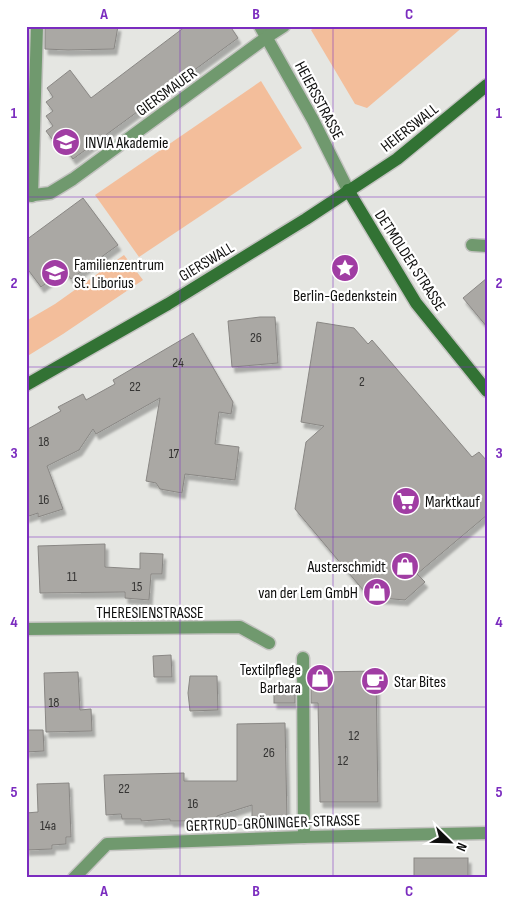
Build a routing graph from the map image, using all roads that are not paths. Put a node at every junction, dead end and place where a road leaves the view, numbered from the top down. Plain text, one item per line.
1 (37, 26) edge
2 (284, 26) edge
3 (264, 32) edge
4 (487, 85) edge
5 (348, 190) junction
6 (29, 196) edge
7 (472, 245) dead end
8 (487, 246) edge
9 (26, 385) edge
10 (487, 392) edge
11 (26, 629) edge
12 (269, 643) dead end
13 (303, 658) dead end
14 (487, 833) edge
15 (304, 837) junction
16 (74, 878) edge

1 - 6 street
2 - 3 street, GIERSMAUER
3 - 5 street, HEIERSSTRASSE
3 - 6 street, GIERSMAUER
4 - 5 main road, HEIERSWALL
5 - 9 main road, GIERSWALL
5 - 10 main road, DETMOLDER STRASSE
7 - 8 street
11 - 12 street, THERESIENSTRASSE
13 - 15 street
14 - 15 street, GERTRUD-GRÖNINGER-STRASSE
15 - 16 street, GERTRUD-GRÖNINGER-STRASSE

